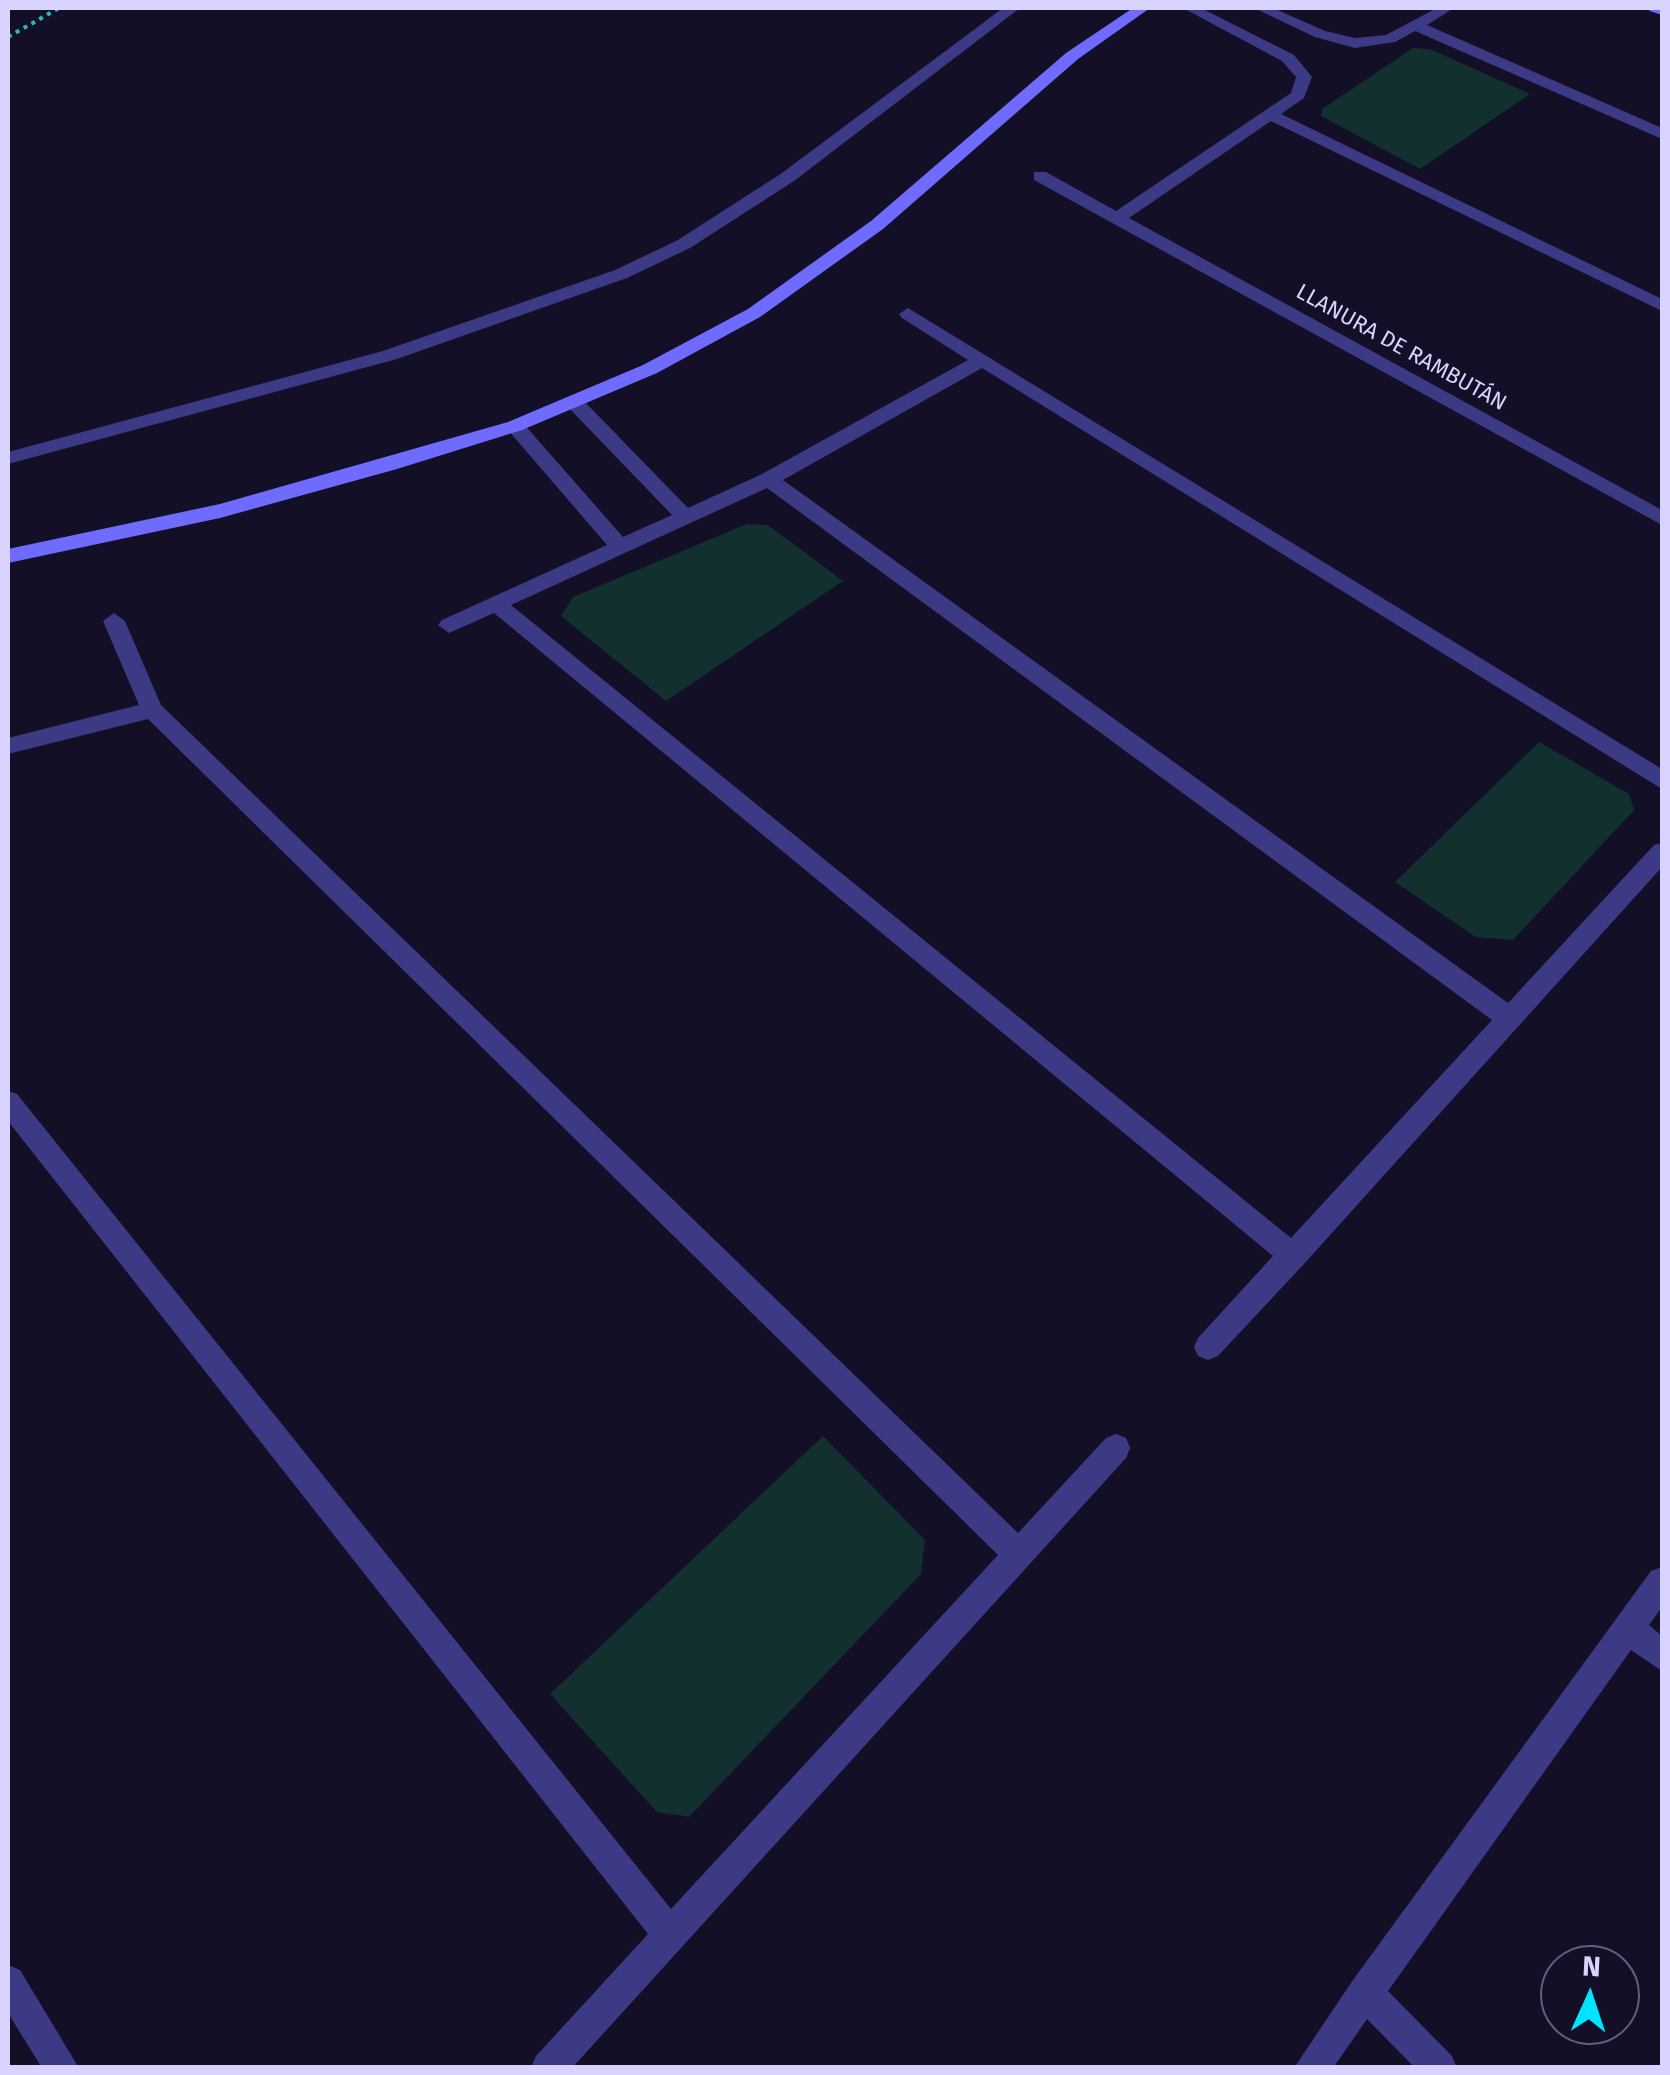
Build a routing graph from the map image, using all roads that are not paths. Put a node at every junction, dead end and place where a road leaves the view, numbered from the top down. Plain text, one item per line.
1 (1012, 8) edge
2 (1142, 8) edge
3 (1190, 8) edge
4 (1262, 8) edge
5 (1447, 8) edge
6 (1656, 8) edge
7 (1662, 11) edge
8 (1416, 26) junction
9 (1271, 115) junction
10 (1662, 134) edge
11 (1040, 176) dead end
12 (1118, 218) junction
13 (1662, 306) edge
14 (908, 314) dead end
15 (980, 360) junction
16 (575, 403) junction
17 (515, 426) junction
18 (8, 458) edge
19 (770, 480) junction
20 (1662, 518) edge
21 (687, 519) junction
22 (621, 548) junction
23 (8, 556) edge
24 (496, 604) junction
25 (114, 621) dead end
26 (448, 625) dead end
27 (152, 710) junction
28 (8, 746) edge
29 (1662, 780) edge
30 (1662, 852) edge
31 (1510, 1019) junction
32 (8, 1102) edge
33 (1293, 1256) junction
34 (1208, 1347) dead end
35 (1116, 1448) dead end
36 (1018, 1554) junction
37 (1662, 1582) edge
38 (1629, 1628) junction
39 (1662, 1656) edge
40 (670, 1934) junction
41 (8, 1982) edge
42 (1366, 1992) junction
43 (62, 2068) edge
44 (548, 2068) edge
45 (1311, 2068) edge
46 (1440, 2068) edge

1 - 18 street
2 - 16 street
3 - 9 street
4 - 8 street
5 - 8 street
6 - 7 street
8 - 10 street
9 - 12 street
9 - 13 street
11 - 12 street, LLANURA DE RAMBUTÁN
12 - 20 street, LLANURA DE RAMBUTÁN
14 - 15 street
15 - 19 street
15 - 29 street
16 - 17 street
16 - 21 street
17 - 22 street
17 - 23 street
19 - 21 street
19 - 31 street
21 - 22 street
22 - 24 street
24 - 26 street
24 - 33 street
25 - 27 street
27 - 28 street
27 - 36 street
30 - 31 street
31 - 33 street
32 - 40 street
33 - 34 street
35 - 36 street
36 - 40 street
37 - 38 street
38 - 39 street
38 - 42 street
40 - 44 street
41 - 43 street
42 - 45 street
42 - 46 street

